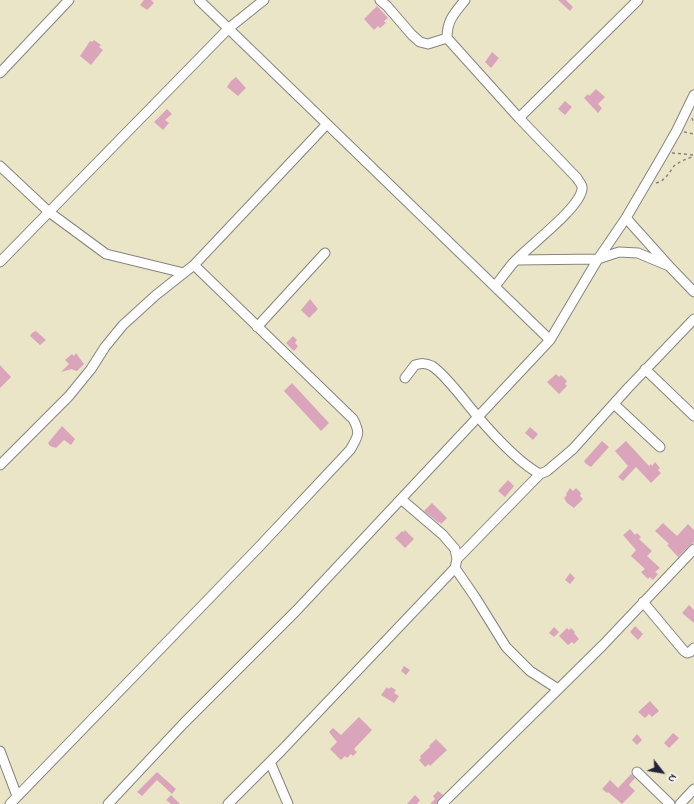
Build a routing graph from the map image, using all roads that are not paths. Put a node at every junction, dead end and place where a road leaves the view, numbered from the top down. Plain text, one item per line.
1 (69, 0) edge
2 (199, 0) edge
3 (264, 0) edge
4 (380, 0) edge
5 (465, 0) edge
6 (638, 0) edge
7 (228, 28) junction
8 (447, 38) junction
9 (0, 73) edge
10 (694, 94) edge
11 (519, 118) junction
12 (327, 124) junction
13 (0, 166) edge
14 (49, 212) junction
15 (626, 218) junction
16 (325, 253) dead end
17 (598, 258) junction
18 (516, 260) junction
19 (0, 262) edge
20 (194, 265) junction
21 (669, 266) junction
22 (184, 273) junction
23 (495, 286) junction
24 (694, 292) edge
25 (694, 319) edge
26 (257, 328) junction
27 (550, 340) junction
28 (645, 369) junction
29 (405, 378) dead end
30 (614, 404) junction
31 (694, 416) edge
32 (478, 417) junction
33 (660, 447) dead end
34 (0, 464) edge
35 (540, 474) junction
36 (401, 500) junction
37 (693, 552) edge
38 (456, 563) junction
39 (643, 602) junction
40 (694, 648) edge
41 (558, 689) junction
42 (0, 751) edge
43 (270, 762) junction
44 (638, 772) dead end
45 (694, 789) edge
46 (17, 796) junction
47 (10, 804) edge
48 (108, 804) edge
49 (228, 804) edge
50 (288, 804) edge
51 (442, 804) edge
52 (670, 804) edge
53 (680, 804) edge

1 - 9 street
2 - 7 street
3 - 7 street
4 - 8 street
5 - 8 street
6 - 11 street
7 - 12 street
7 - 14 street
8 - 11 street
10 - 15 street
11 - 18 street
12 - 20 street
12 - 23 street
13 - 14 street
14 - 19 street
14 - 22 street
15 - 17 street
15 - 21 street
16 - 26 street
17 - 18 street
17 - 21 street
17 - 27 street
18 - 23 street
20 - 22 street
20 - 26 street
21 - 24 street
22 - 34 street
23 - 27 street
25 - 28 street
26 - 46 street
27 - 32 street
28 - 30 street
28 - 31 street
29 - 32 street
30 - 33 street
30 - 35 street
32 - 35 street
32 - 36 street
35 - 38 street
36 - 38 street
36 - 48 street
37 - 39 street
38 - 41 street
38 - 43 street
39 - 40 street
39 - 41 street
41 - 51 street
42 - 46 street
43 - 49 street
43 - 50 street
44 - 52 street
45 - 53 street
46 - 47 street

